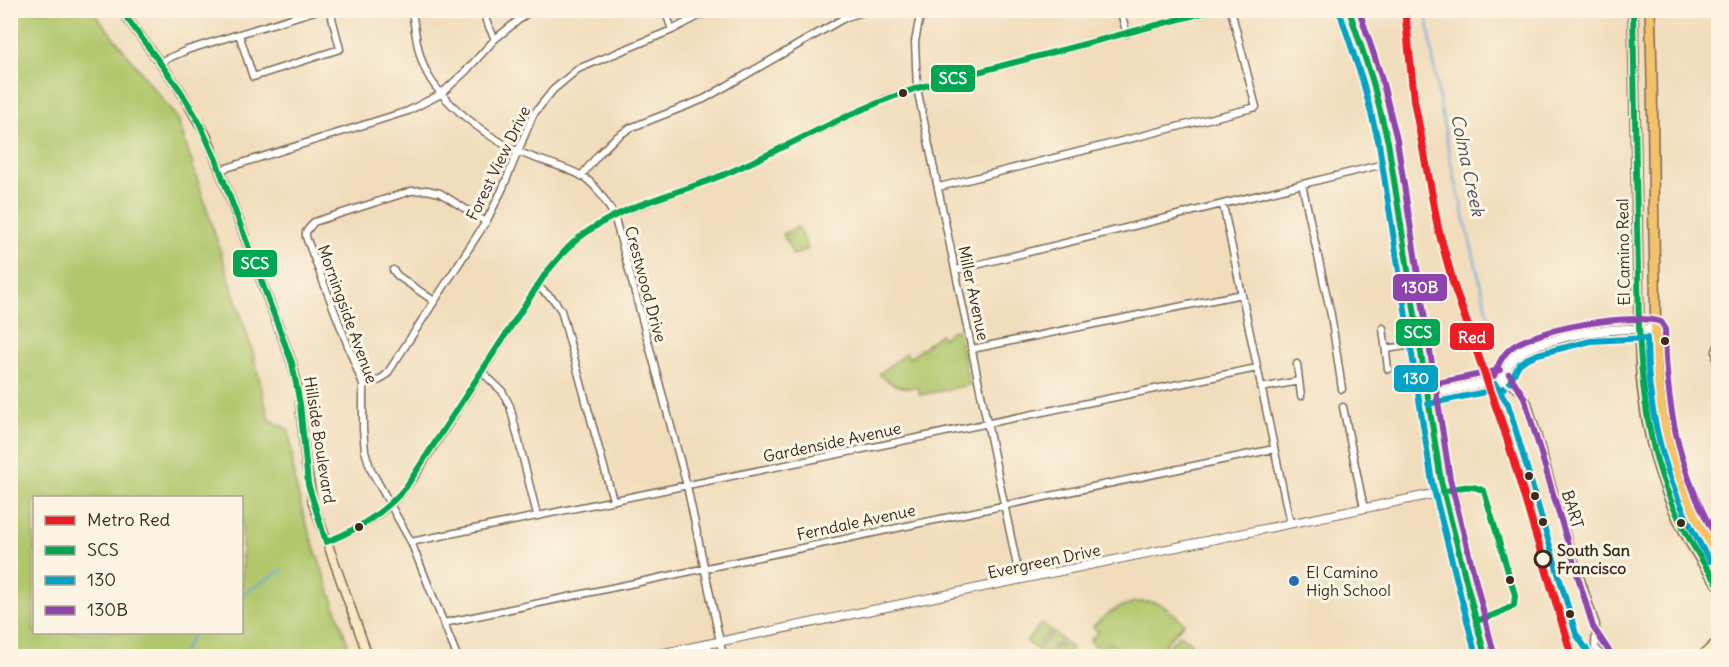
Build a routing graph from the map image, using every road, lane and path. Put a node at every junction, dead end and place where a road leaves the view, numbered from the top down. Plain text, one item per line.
1 (120, 10) edge
2 (318, 10) edge
3 (330, 10) edge
4 (412, 10) edge
5 (485, 10) edge
6 (531, 10) edge
7 (665, 10) edge
8 (710, 10) edge
9 (870, 10) edge
10 (921, 10) edge
11 (1120, 10) edge
12 (1216, 10) edge
13 (1231, 10) edge
14 (1349, 10) edge
15 (1634, 10) edge
16 (1650, 10) edge
17 (1716, 10) edge
18 (1205, 12) edge
19 (672, 30) junction
20 (239, 34) junction
21 (1127, 34) junction
22 (1719, 37) edge
23 (495, 39) junction
24 (160, 62) junction
25 (917, 88) junction
26 (441, 94) junction
27 (1636, 139) junction
28 (1652, 147) junction
29 (518, 152) junction
30 (1392, 162) junction
31 (220, 171) junction
32 (582, 176) junction
33 (1302, 184) junction
34 (939, 187) junction
35 (1223, 205) junction
36 (614, 215) junction
37 (486, 222) junction
38 (393, 270) dead end
39 (956, 270) junction
40 (537, 286) junction
41 (1242, 294) junction
42 (434, 302) junction
43 (1383, 328) dead end
44 (1639, 328) junction
45 (1656, 328) junction
46 (1419, 344) junction
47 (1719, 346) edge
48 (972, 349) junction
49 (1386, 349) junction
50 (1297, 364) dead end
51 (1257, 368) junction
52 (1388, 369) dead end
53 (482, 372) junction
54 (1719, 377) edge
55 (1502, 378) junction
56 (1299, 381) junction
57 (363, 385) junction
58 (1261, 388) junction
59 (1342, 389) dead end
60 (1426, 395) junction
61 (1301, 396) dead end
62 (1343, 407) dead end
63 (987, 423) junction
64 (1274, 449) junction
65 (687, 486) junction
66 (1443, 492) junction
67 (613, 500) junction
68 (1004, 504) junction
69 (391, 505) junction
70 (1364, 508) junction
71 (537, 516) junction
72 (1290, 523) junction
73 (326, 542) junction
74 (411, 542) junction
75 (1719, 556) edge
76 (704, 568) junction
77 (1020, 580) junction
78 (1719, 584) edge
79 (444, 623) junction
80 (1719, 641) edge
81 (720, 642) junction
82 (368, 657) edge
83 (457, 657) edge
84 (650, 657) edge
85 (723, 657) edge
86 (1485, 657) edge
87 (1601, 657) edge
88 (1702, 657) edge

1 - 24 main road, Hillside Boulevard
2 - 20 street
3 - 20 street
4 - 26 street, Crestwood Drive
5 - 23 street
6 - 23 street
7 - 19 street
8 - 19 street, Forest View Drive
9 - 32 street
10 - 25 street, Miller Avenue
11 - 21 street
12 - 18 street
13 - 34 street
14 - 30 main road
15 - 27 main road, El Camino Real
16 - 28 main road, El Camino Real
17 - 22 street
18 - 21 street
19 - 29 street, Forest View Drive
20 - 24 street
21 - 25 street
23 - 26 street
24 - 31 main road, Hillside Boulevard
25 - 34 street, Miller Avenue
25 - 36 street
26 - 29 street, Crestwood Drive
26 - 31 street
27 - 28 main road
27 - 44 main road, El Camino Real
28 - 45 main road, El Camino Real
29 - 32 street, Crestwood Drive
29 - 37 street, Forest View Drive
30 - 33 street
30 - 46 main road
31 - 73 main road, Hillside Boulevard
32 - 36 street, Crestwood Drive
33 - 35 street
33 - 59 street
34 - 39 street, Miller Avenue
35 - 39 street
35 - 41 street
36 - 40 street
36 - 65 street, Crestwood Drive
37 - 42 street, Forest View Drive
37 - 57 street, Morningside Avenue
38 - 42 street
39 - 48 street, Miller Avenue
40 - 53 street
40 - 67 street
41 - 48 street
41 - 51 street
42 - 57 street, Forest View Drive
43 - 49 street
44 - 45 street
44 - 55 street
44 - 78 main road, El Camino Real
45 - 75 main road, El Camino Real
46 - 49 street
46 - 60 main road
47 - 54 street
48 - 63 street, Miller Avenue
49 - 52 street
50 - 56 street
51 - 58 street
51 - 63 street, Gardenside Avenue
53 - 69 street
53 - 71 street
55 - 60 street
55 - 87 street, BART
56 - 58 street
56 - 61 street
57 - 69 street, Morningside Avenue
58 - 64 street
60 - 66 main road
62 - 70 street
63 - 65 street, Gardenside Avenue
63 - 68 street, Miller Avenue
64 - 68 street, Ferndale Avenue
64 - 72 street
65 - 67 street, Gardenside Avenue
65 - 76 street, Crestwood Drive
66 - 70 street, Evergreen Drive
66 - 86 main road
67 - 71 street, Gardenside Avenue
68 - 76 street, Ferndale Avenue
68 - 77 street, Miller Avenue
69 - 73 street
69 - 74 street, Morningside Avenue
70 - 72 street, Evergreen Drive
71 - 74 street, Gardenside Avenue
72 - 77 street, Evergreen Drive
73 - 82 main road, Hillside Boulevard
74 - 79 street, Morningside Avenue
76 - 79 street, Ferndale Avenue
76 - 81 street, Crestwood Drive
77 - 81 street, Evergreen Drive
79 - 83 street, Morningside Avenue
80 - 88 main road
81 - 84 street, Evergreen Drive
81 - 85 street, Crestwood Drive

